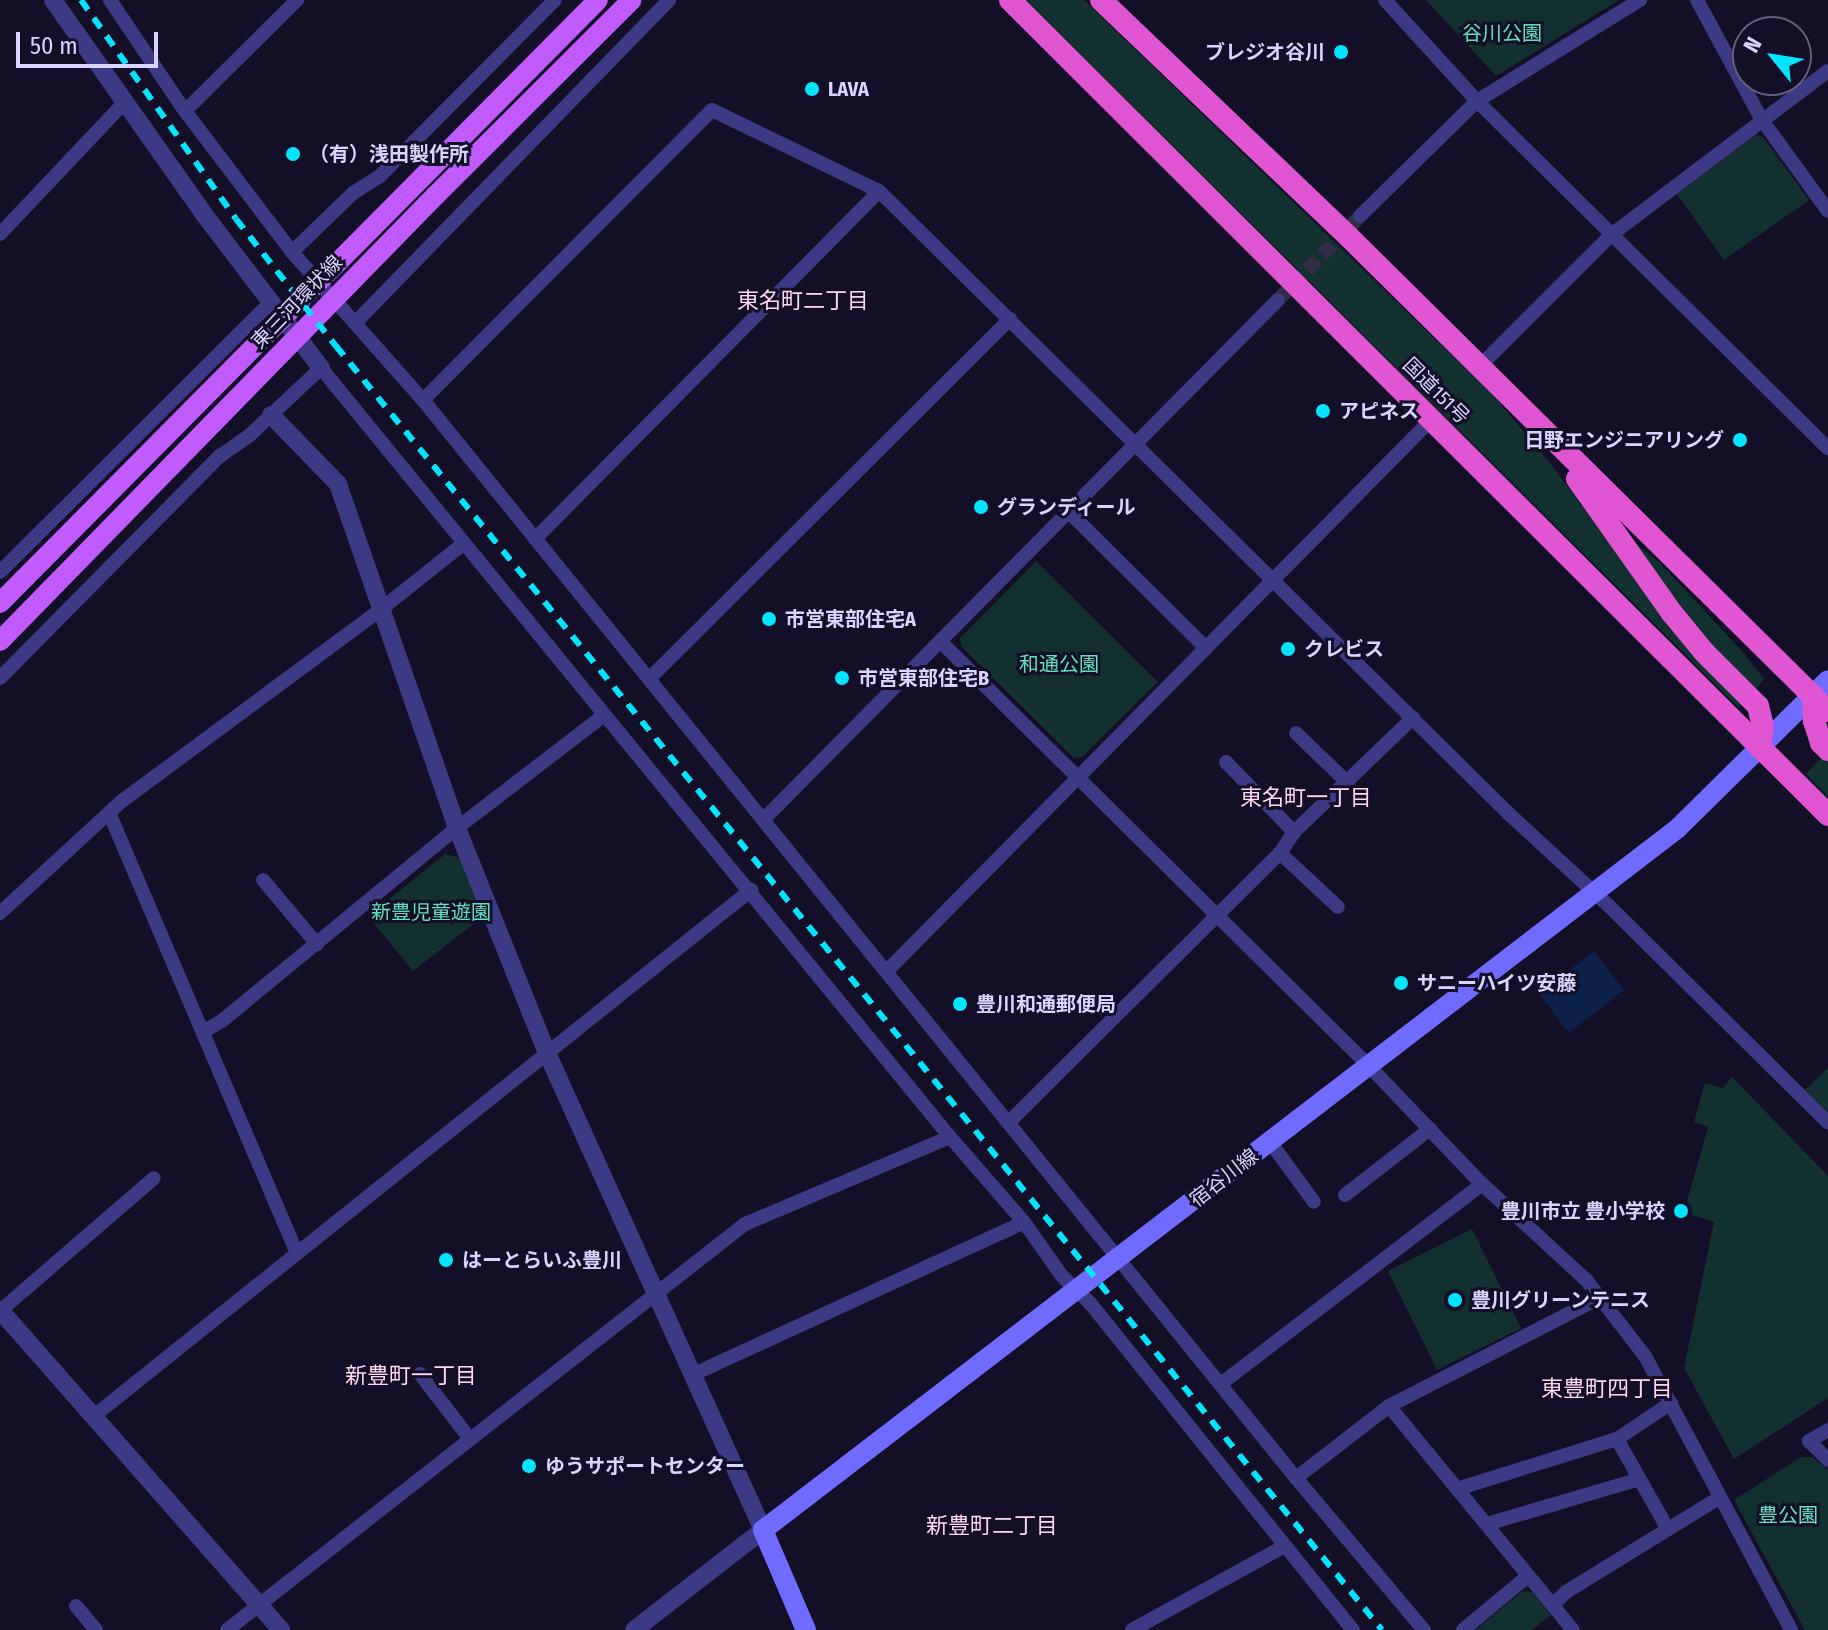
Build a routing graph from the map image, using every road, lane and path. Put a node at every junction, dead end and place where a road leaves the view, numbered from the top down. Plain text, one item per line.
1 (53, 0) edge
2 (110, 0) edge
3 (297, 0) edge
4 (598, 0) edge
5 (632, 0) edge
6 (669, 0) edge
7 (1010, 0) edge
8 (1101, 0) edge
9 (1385, 0) edge
10 (1640, 0) edge
11 (1697, 0) edge
12 (544, 3) edge
13 (1828, 71) edge
14 (1477, 101) junction
15 (124, 103) junction
16 (185, 111) junction
17 (1762, 120) junction
18 (429, 188) junction
19 (879, 191) junction
20 (1828, 211) edge
21 (1360, 216) tunnel mouth
22 (0, 234) edge
23 (1611, 235) junction
24 (292, 252) junction
25 (1278, 300) tunnel mouth
26 (272, 301) junction
27 (1010, 319) junction
28 (357, 321) junction
29 (1480, 366) junction
30 (321, 368) junction
31 (423, 400) junction
32 (1517, 402) junction
33 (271, 415) junction
34 (1431, 420) junction
35 (1136, 445) junction
36 (1828, 448) edge
37 (1070, 513) junction
38 (535, 539) junction
39 (463, 544) junction
40 (0, 572) edge
41 (1273, 579) junction
42 (0, 603) edge
43 (380, 610) junction
44 (0, 641) edge
45 (941, 642) junction
46 (1206, 648) junction
47 (0, 678) edge
48 (649, 679) junction
49 (1823, 695) edge
50 (604, 715) junction
51 (1413, 718) junction
52 (1296, 733) dead end
53 (1760, 748) junction
54 (1828, 750) edge
55 (1226, 762) dead end
56 (1077, 777) junction
57 (1348, 783) junction
58 (110, 815) junction
59 (1828, 815) edge
60 (764, 819) junction
61 (457, 828) junction
62 (1294, 832) junction
63 (1280, 853) junction
64 (263, 880) dead end
65 (751, 890) junction
66 (1593, 892) junction
67 (1338, 907) dead end
68 (0, 913) edge
69 (1215, 916) junction
70 (317, 944) junction
71 (887, 971) junction
72 (203, 1032) junction
73 (547, 1053) junction
74 (1370, 1067) junction
75 (1010, 1121) junction
76 (1828, 1123) edge
77 (1430, 1129) junction
78 (950, 1137) junction
79 (1270, 1142) junction
80 (154, 1178) dead end
81 (1482, 1184) junction
82 (1345, 1195) dead end
83 (1314, 1202) dead end
84 (1024, 1222) junction
85 (297, 1253) junction
86 (1119, 1257) junction
87 (1077, 1290) junction
88 (654, 1293) junction
89 (1601, 1297) junction
90 (0, 1311) edge
91 (420, 1374) dead end
92 (694, 1374) junction
93 (1222, 1383) junction
94 (1671, 1403) junction
95 (1389, 1406) junction
96 (94, 1416) junction
97 (1828, 1430) edge
98 (470, 1439) junction
99 (1617, 1439) junction
100 (1828, 1460) edge
101 (1296, 1478) junction
102 (1640, 1479) junction
103 (1457, 1489) junction
104 (1719, 1498) junction
105 (1487, 1524) junction
106 (1668, 1529) junction
107 (763, 1530) junction
108 (1283, 1547) junction
109 (1528, 1576) junction
110 (259, 1605) junction
111 (1553, 1605) junction
112 (76, 1606) dead end
113 (96, 1630) edge
114 (227, 1630) edge
115 (281, 1630) edge
116 (634, 1630) edge
117 (806, 1630) edge
118 (1132, 1630) edge
119 (1353, 1630) edge
120 (1424, 1630) edge
121 (1463, 1630) edge
122 (1573, 1630) edge
123 (1791, 1630) edge

1 - 15 street
2 - 16 street
3 - 16 street
4 - 18 main road, 東三河環状線
5 - 18 main road, 東三河環状線
6 - 28 street
7 - 34 highway, 国道151号
8 - 29 highway
9 - 14 street
10 - 14 street
11 - 17 street
12 - 24 street
13 - 17 street
14 - 21 street
14 - 23 street
15 - 22 street
15 - 26 street
16 - 24 street
17 - 20 street
17 - 23 street
18 - 42 main road, 東三河環状線
18 - 44 main road, 東三河環状線
19 - 27 street
19 - 31 street
19 - 38 street
23 - 29 street
23 - 36 street
24 - 28 street
25 - 35 street
26 - 30 street
26 - 40 street
27 - 35 street
27 - 48 street
28 - 31 street
29 - 32 highway
30 - 33 street
30 - 39 street
31 - 38 street
32 - 49 highway
32 - 53 highway
33 - 43 street
33 - 47 street
34 - 41 street
34 - 53 highway, 国道151号
35 - 37 street
35 - 41 street
37 - 45 street
37 - 46 street
38 - 48 street
39 - 43 street
39 - 50 street
41 - 46 street
41 - 51 street
43 - 58 street
43 - 61 street
45 - 56 street
45 - 60 street
46 - 56 street
48 - 60 street
49 - 53 main road, 宿谷川線
49 - 54 highway
50 - 61 street
50 - 65 street
51 - 57 street
51 - 66 street
52 - 57 street
53 - 59 highway, 国道151号
53 - 66 main road, 宿谷川線
55 - 62 street
56 - 69 street
56 - 71 street
57 - 62 street
58 - 68 street
58 - 72 street
60 - 71 street
61 - 70 street
61 - 73 street
62 - 63 street
63 - 67 street
63 - 69 street
64 - 70 street
65 - 73 street
65 - 78 street
66 - 74 main road, 宿谷川線
66 - 76 street
69 - 74 street
69 - 75 street
70 - 72 street
71 - 75 street
72 - 85 street
73 - 85 street
73 - 88 street
74 - 77 street
74 - 79 main road, 宿谷川線
75 - 86 street
77 - 81 street
77 - 82 street
78 - 84 street
78 - 88 street
79 - 83 street
79 - 86 main road, 宿谷川線
80 - 90 street
81 - 89 street
81 - 93 street
84 - 87 street
84 - 92 street
85 - 96 street
86 - 87 main road, 宿谷川線
86 - 93 street
87 - 107 main road, 宿谷川線
87 - 108 street
88 - 92 street
88 - 98 street
89 - 94 street
89 - 95 street
90 - 96 street
91 - 98 street
92 - 107 street
93 - 101 street
94 - 99 street
94 - 104 street
95 - 101 street
95 - 103 street
96 - 110 street
97 - 100 street
98 - 110 street
99 - 102 street
99 - 103 street
101 - 120 street
102 - 105 street
102 - 106 street
103 - 105 street
104 - 106 street
104 - 123 street
105 - 109 street
106 - 111 street
107 - 116 street
107 - 117 main road
108 - 118 street
108 - 119 street
109 - 111 street
109 - 121 street
110 - 114 street
110 - 115 street
111 - 122 street
112 - 113 street

